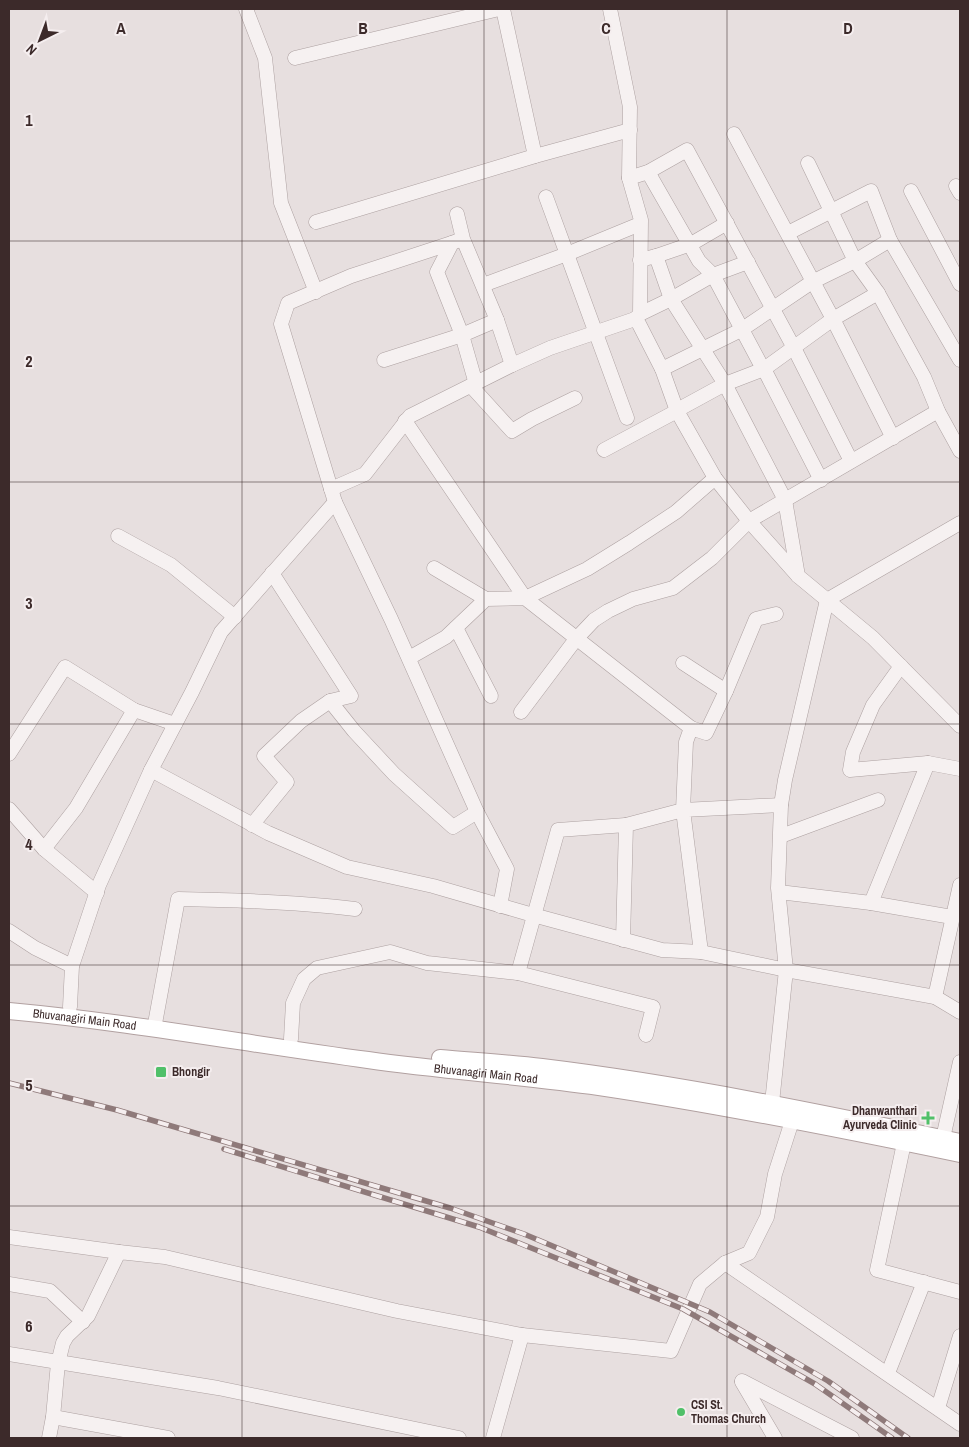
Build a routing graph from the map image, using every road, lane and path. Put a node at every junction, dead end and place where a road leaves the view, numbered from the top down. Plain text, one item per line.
1 (246, 9) edge
2 (501, 9) edge
3 (610, 9) edge
4 (295, 58) dead end
5 (630, 130) junction
6 (734, 134) dead end
7 (535, 156) junction
8 (808, 163) dead end
9 (648, 172) junction
10 (629, 178) junction
11 (911, 191) dead end
12 (546, 197) dead end
13 (831, 212) junction
14 (457, 214) dead end
15 (316, 222) dead end
16 (727, 223) junction
17 (640, 224) junction
18 (788, 233) junction
19 (890, 240) junction
20 (458, 241) junction
21 (690, 244) junction
22 (567, 254) junction
23 (656, 256) junction
24 (640, 260) junction
25 (856, 261) junction
26 (748, 262) junction
27 (712, 275) junction
28 (812, 282) junction
29 (960, 284) edge
30 (483, 285) junction
31 (316, 292) junction
32 (878, 293) junction
33 (671, 299) junction
34 (772, 308) junction
35 (637, 316) junction
36 (497, 320) junction
37 (833, 320) junction
38 (741, 330) junction
39 (596, 333) junction
40 (462, 335) junction
41 (794, 348) junction
42 (702, 349) junction
43 (384, 360) dead end
44 (960, 360) edge
45 (512, 365) junction
46 (764, 369) junction
47 (662, 370) junction
48 (726, 384) junction
49 (473, 385) junction
50 (575, 398) dead end
51 (679, 410) junction
52 (938, 412) junction
53 (627, 418) dead end
54 (405, 421) junction
55 (893, 438) junction
56 (604, 450) dead end
57 (960, 451) edge
58 (851, 461) junction
59 (715, 478) junction
60 (821, 480) junction
61 (333, 496) junction
62 (785, 500) junction
63 (750, 521) junction
64 (960, 523) edge
65 (118, 536) dead end
66 (434, 568) dead end
67 (272, 573) junction
68 (798, 576) junction
69 (525, 598) junction
70 (486, 599) junction
71 (827, 600) junction
72 (776, 614) dead end
73 (235, 616) junction
74 (456, 628) junction
75 (576, 639) junction
76 (409, 658) junction
77 (684, 663) dead end
78 (901, 666) junction
79 (726, 691) junction
80 (491, 696) dead end
81 (330, 701) junction
82 (134, 710) junction
83 (522, 712) dead end
84 (175, 724) junction
85 (960, 726) edge
86 (691, 728) junction
87 (9, 754) edge
88 (928, 763) junction
89 (960, 769) edge
90 (151, 770) junction
91 (878, 800) dead end
92 (781, 804) junction
93 (9, 809) edge
94 (683, 810) junction
95 (477, 812) junction
96 (252, 825) junction
97 (626, 825) junction
98 (781, 836) junction
99 (44, 849) junction
100 (960, 885) edge
101 (778, 892) junction
102 (97, 893) junction
103 (871, 903) junction
104 (500, 906) junction
105 (355, 909) dead end
106 (533, 916) junction
107 (952, 917) junction
108 (9, 931) edge
109 (623, 940) junction
110 (701, 952) junction
111 (72, 966) junction
112 (786, 970) junction
113 (518, 973) junction
114 (935, 997) junction
115 (9, 999) edge
116 (70, 1007) junction
117 (9, 1011) edge
118 (960, 1012) edge
119 (155, 1024) junction
120 (646, 1035) dead end
121 (291, 1039) junction
122 (960, 1062) edge
123 (772, 1103) junction
124 (792, 1121) junction
125 (943, 1138) junction
126 (904, 1142) junction
127 (960, 1142) edge
128 (960, 1154) edge
129 (9, 1237) edge
130 (119, 1252) junction
131 (725, 1263) junction
132 (924, 1282) junction
133 (9, 1284) edge
134 (960, 1292) edge
135 (83, 1322) junction
136 (522, 1335) junction
137 (960, 1336) edge
138 (9, 1354) edge
139 (58, 1363) junction
140 (888, 1373) junction
141 (938, 1408) junction
142 (53, 1417) junction
143 (960, 1424) edge
144 (113, 1433) edge
145 (430, 1435) edge
146 (49, 1438) edge
147 (168, 1438) edge
148 (459, 1438) edge
149 (493, 1438) edge
150 (775, 1438) edge
151 (852, 1438) edge

1 - 31 street
2 - 4 street
2 - 7 street
3 - 5 street
5 - 7 street
5 - 10 street
6 - 18 street
7 - 15 street
8 - 13 street
9 - 10 street
9 - 16 street
9 - 21 street
10 - 17 street
11 - 29 street
12 - 22 street
13 - 18 street
13 - 19 street
13 - 25 street
14 - 20 street
16 - 21 street
16 - 26 street
17 - 22 street
17 - 24 street
18 - 28 street
19 - 25 street
19 - 44 street
20 - 30 street
20 - 31 street
20 - 40 street
21 - 23 street
21 - 27 street
22 - 30 street
22 - 39 street
23 - 24 street
23 - 33 street
24 - 35 street
25 - 28 street
25 - 32 street
26 - 27 street
26 - 34 street
27 - 33 street
27 - 38 street
28 - 34 street
28 - 37 street
30 - 36 street
31 - 61 street
32 - 37 street
32 - 52 street
33 - 35 street
33 - 42 street
34 - 38 street
34 - 41 street
35 - 39 street
35 - 47 street
36 - 40 street
36 - 45 street
37 - 41 street
37 - 55 street
38 - 42 street
38 - 46 street
39 - 45 street
39 - 53 street
40 - 43 street
40 - 49 street
41 - 46 street
41 - 58 street
42 - 47 street
42 - 48 street
45 - 49 street
46 - 48 street
46 - 60 street
47 - 51 street
48 - 51 street
48 - 62 street
49 - 50 street
49 - 54 street
51 - 56 street
51 - 59 street
52 - 55 street
52 - 57 street
54 - 61 street
54 - 69 street
55 - 58 street
58 - 60 street
59 - 63 street
59 - 69 street
60 - 62 street
61 - 67 street
61 - 76 street
62 - 63 street
62 - 68 street
63 - 68 street
63 - 75 street
64 - 71 street
65 - 73 street
66 - 70 street
67 - 73 street
67 - 81 street
68 - 71 street
69 - 70 street
69 - 75 street
70 - 74 street
71 - 78 street
71 - 92 street
72 - 79 street
73 - 84 street
74 - 76 street
74 - 80 street
75 - 83 street
75 - 86 street
76 - 95 street
77 - 79 street
78 - 85 street
78 - 88 street
79 - 86 street
81 - 95 street
81 - 96 street
82 - 84 street
82 - 87 street
82 - 99 street
84 - 90 street
86 - 94 street
88 - 89 street
88 - 103 street
90 - 96 street
90 - 102 street
91 - 98 street
92 - 94 street
92 - 98 street
93 - 99 street
94 - 97 street
94 - 110 street
95 - 104 street
96 - 104 street
97 - 106 street
97 - 109 street
98 - 101 street
99 - 102 street
100 - 107 street
101 - 103 street
101 - 112 street
102 - 111 street
103 - 107 street
104 - 106 street
105 - 119 street
106 - 109 street
106 - 113 street
107 - 114 street
108 - 111 street
109 - 110 street
110 - 112 street
111 - 116 street
112 - 114 street
112 - 123 street
113 - 120 street
113 - 121 street
114 - 118 street
115 - 116 main road, Bhuvanagiri Main Road
116 - 119 main road, Bhuvanagiri Main Road
117 - 119 main road, Bhuvanagiri Main Road
119 - 121 main road, Bhuvanagiri Main Road
119 - 124 main road, Bhuvanagiri Main Road
121 - 123 main road, Bhuvanagiri Main Road
122 - 125 street
123 - 125 main road, Bhuvanagiri Main Road
124 - 126 main road, Bhuvanagiri Main Road
124 - 131 street
125 - 127 main road, Bhuvanagiri Main Road
126 - 128 main road, Bhuvanagiri Main Road
126 - 132 street
129 - 130 street
130 - 135 street
130 - 136 street
131 - 136 street
131 - 140 street
132 - 134 street
132 - 140 street
133 - 135 street
135 - 139 street
136 - 149 street
137 - 141 street
138 - 139 street
139 - 142 street
139 - 145 street
140 - 141 street
141 - 143 street
142 - 144 street
142 - 146 street
144 - 147 street
145 - 148 street
150 - 151 street

